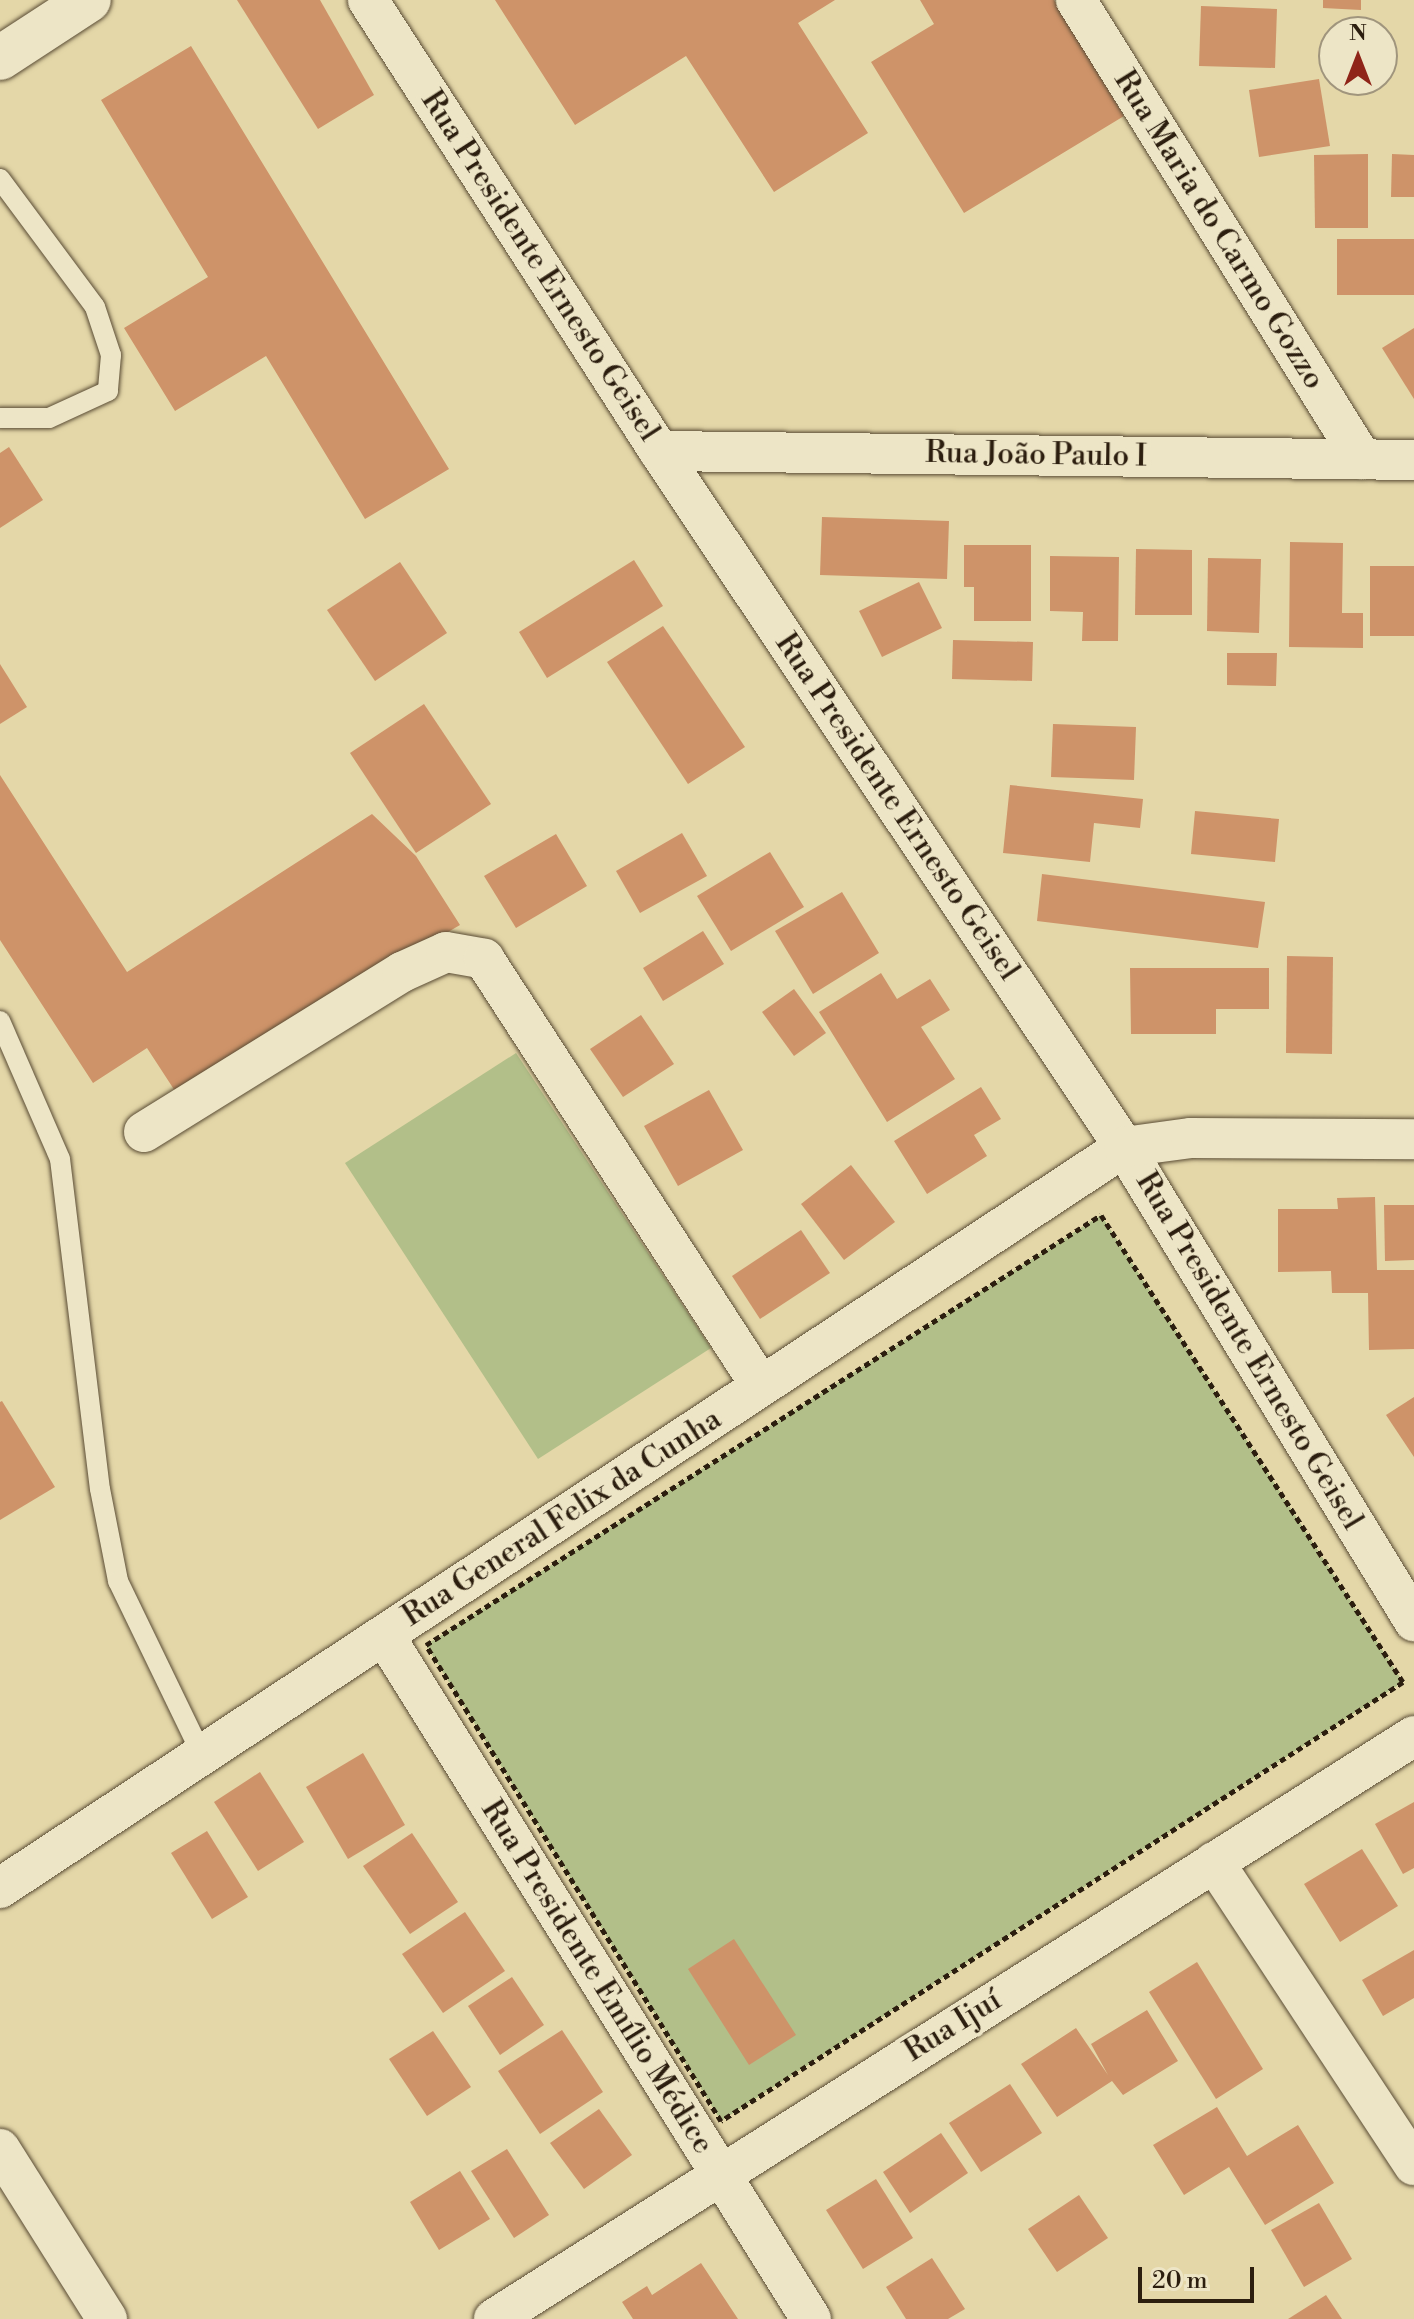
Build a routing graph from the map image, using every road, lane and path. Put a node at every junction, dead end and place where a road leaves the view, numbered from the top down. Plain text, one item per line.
1 (89, 0) edge
2 (368, 0) edge
3 (1076, 0) edge
4 (4, 51) edge
5 (0, 179) edge
6 (0, 418) edge
7 (659, 451) junction
8 (1362, 459) junction
9 (1414, 460) edge
10 (0, 1021) edge
11 (144, 1132) dead end
12 (1414, 1139) edge
13 (1124, 1147) junction
14 (761, 1386) junction
15 (1414, 1621) edge
16 (384, 1635) junction
17 (426, 1645) joint
18 (1414, 1736) edge
19 (202, 1755) junction
20 (1214, 1862) junction
21 (0, 1888) edge
22 (0, 2149) edge
23 (1414, 2165) edge
24 (720, 2173) junction
25 (107, 2319) edge
26 (494, 2319) edge
27 (811, 2319) edge

1 - 4 main road
2 - 7 street, Rua Presidente Ernesto Geisel
3 - 8 street, Rua Maria do Carmo Gozzo
5 - 6 lane
7 - 8 street, Rua João Paulo I
7 - 13 street, Rua Presidente Ernesto Geisel
8 - 9 street, Rua João Paulo I
10 - 19 lane
11 - 14 street
12 - 13 street
13 - 14 street, Rua General Felix da Cunha
13 - 15 street, Rua Presidente Ernesto Geisel
14 - 16 street, Rua General Felix da Cunha
16 - 19 street, Rua General Felix da Cunha
16 - 24 street, Rua Presidente Emílio Médice
17 - 17 path
18 - 20 street, Rua Ijuí
19 - 21 street, Rua General Felix da Cunha
20 - 23 street
20 - 24 street, Rua Ijuí
22 - 25 street
24 - 26 street, Rua Ijuí
24 - 27 street, Rua Presidente Emílio Médice

